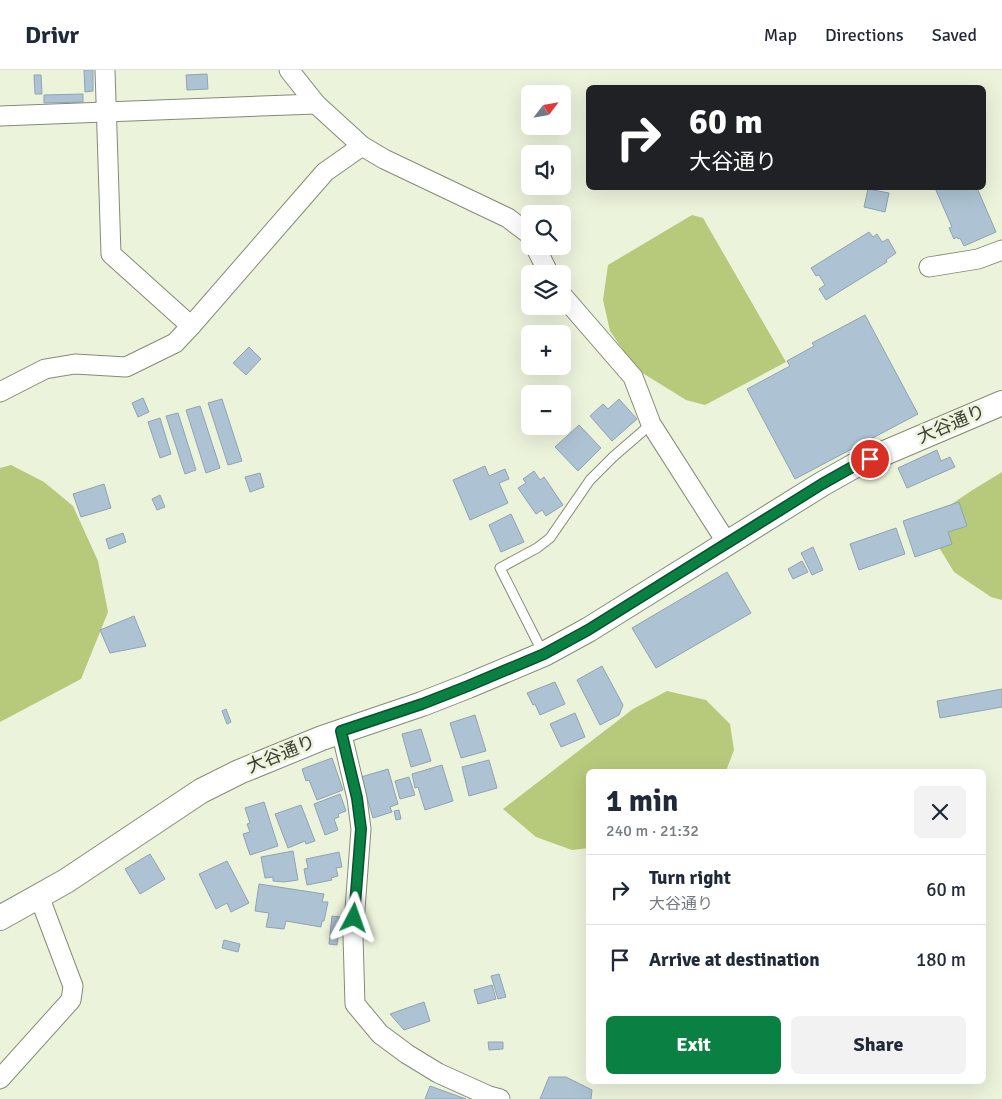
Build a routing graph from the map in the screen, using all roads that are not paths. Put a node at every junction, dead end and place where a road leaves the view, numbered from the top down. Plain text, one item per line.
1 (106, 70) edge
2 (290, 70) edge
3 (316, 104) junction
4 (107, 112) junction
5 (0, 116) edge
6 (362, 146) junction
7 (521, 228) edge
8 (1002, 250) edge
9 (929, 267) dead end
10 (571, 305) edge
11 (191, 326) junction
12 (0, 392) edge
13 (1002, 403) edge
14 (651, 424) junction
15 (728, 542) junction
16 (544, 654) junction
17 (341, 731) junction
18 (39, 896) junction
19 (0, 918) edge
20 (0, 1079) edge
21 (500, 1099) edge

1 - 4 street
2 - 3 street
3 - 4 street
3 - 6 street
4 - 5 street
4 - 11 street
6 - 7 street
6 - 11 street
8 - 9 street
10 - 14 street
11 - 12 street
13 - 15 street, 大谷通り
14 - 15 street
14 - 16 lane
15 - 16 street, 大谷通り
16 - 17 street, 大谷通り
17 - 18 street, 大谷通り
17 - 21 street
18 - 19 street, 大谷通り
18 - 20 street

